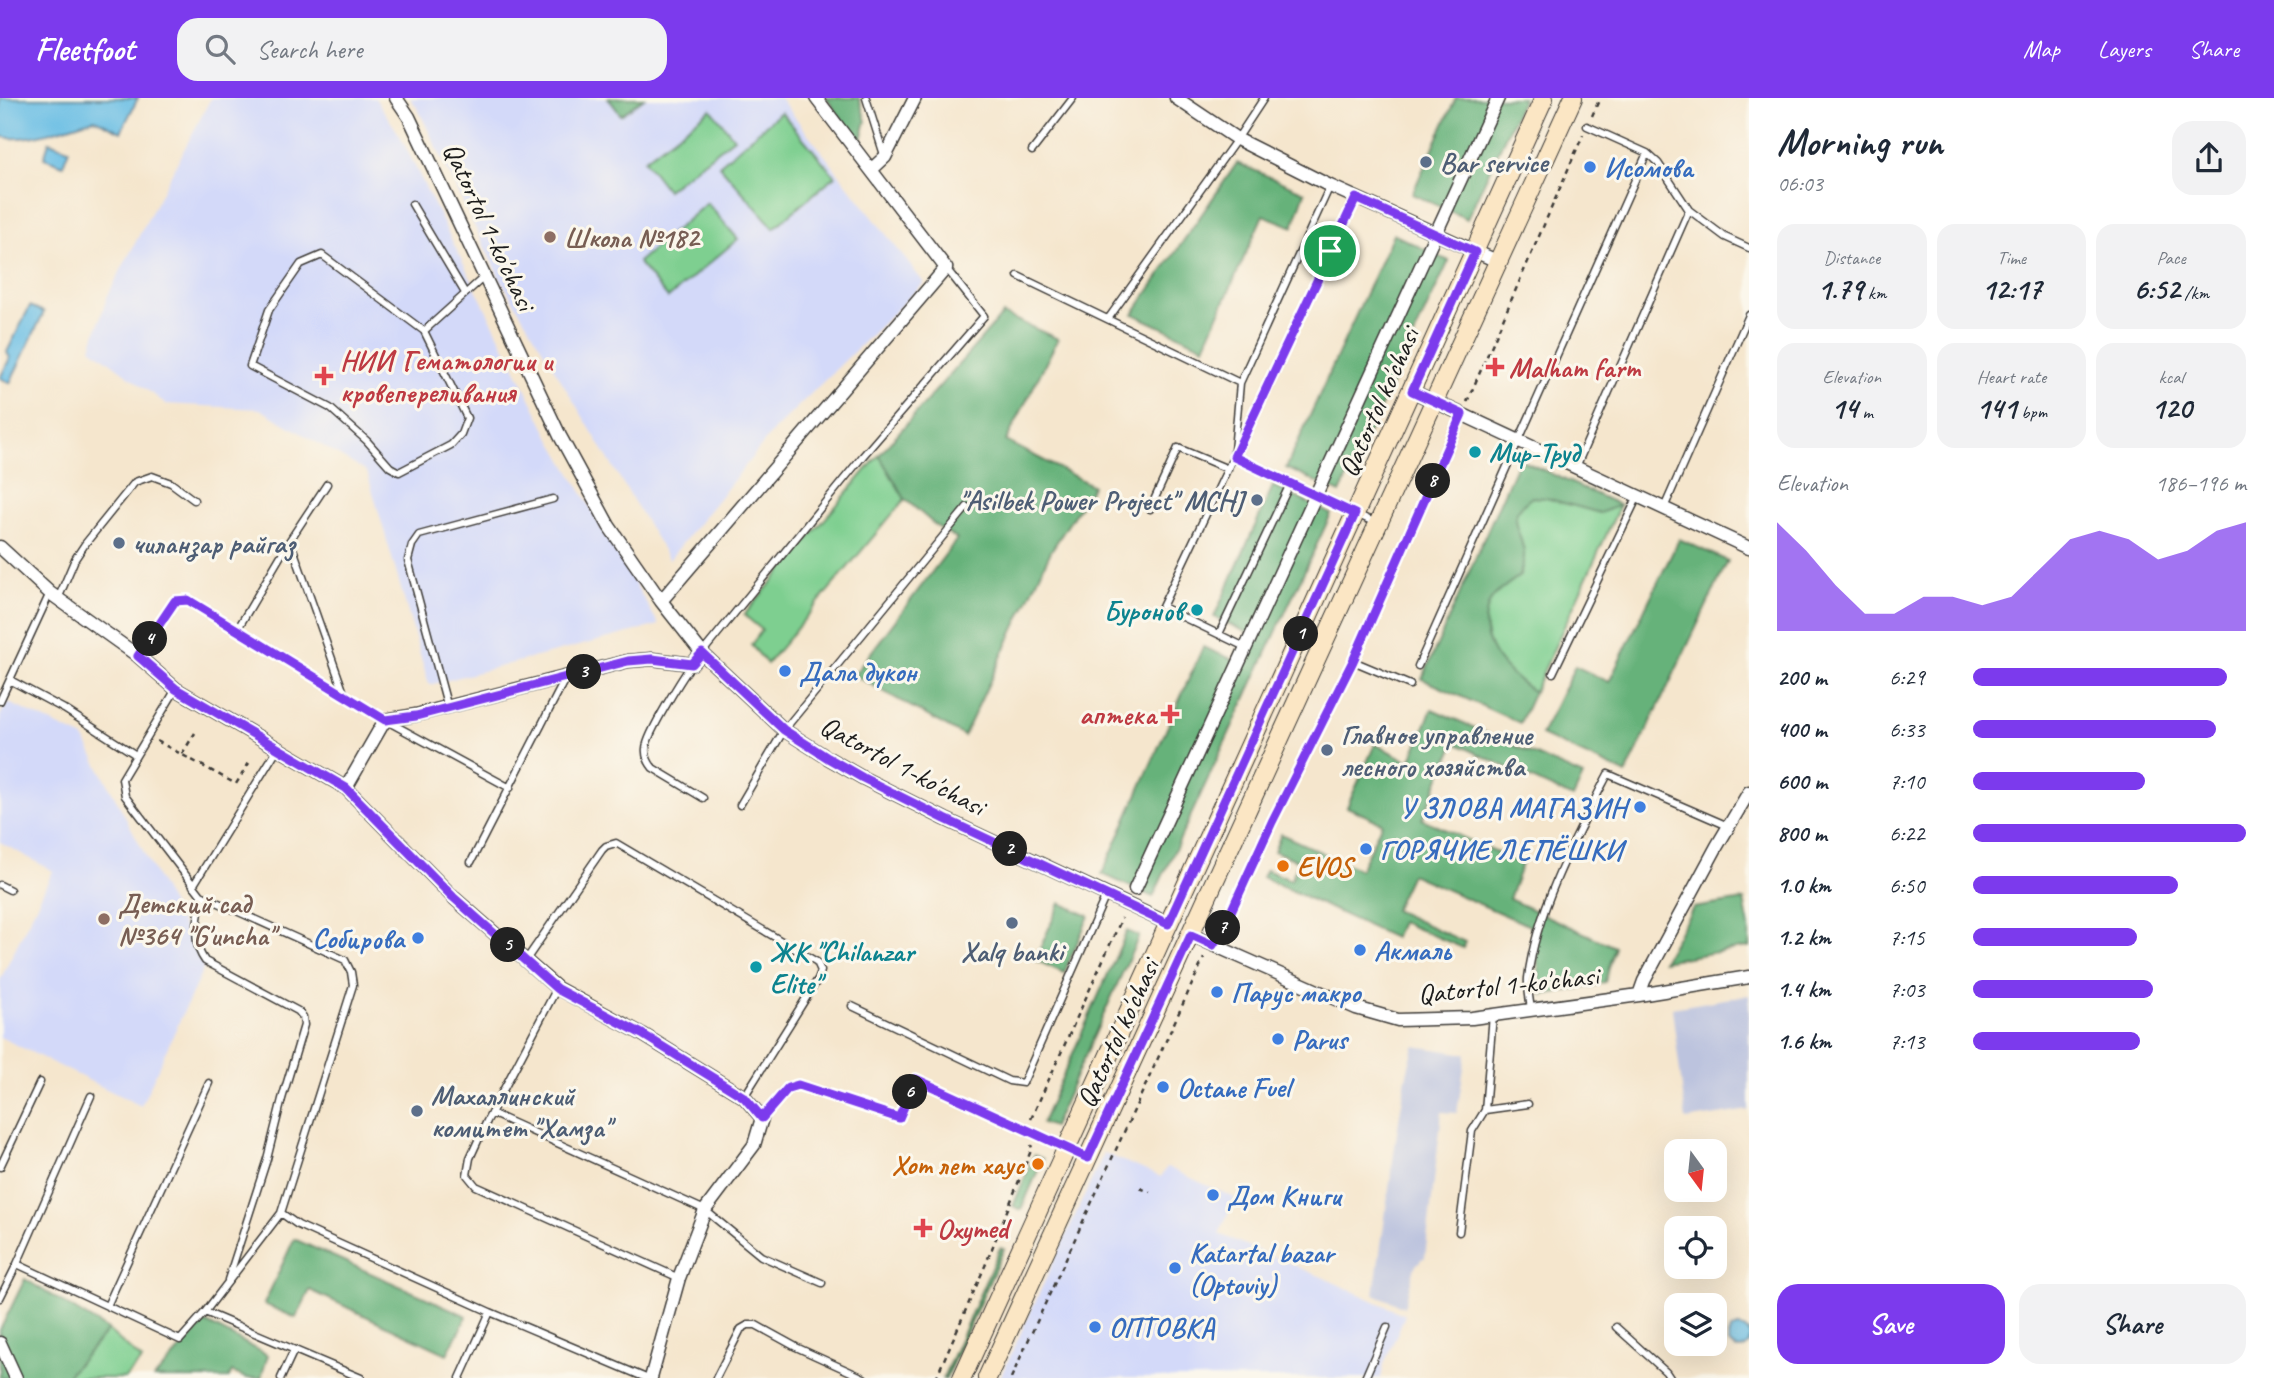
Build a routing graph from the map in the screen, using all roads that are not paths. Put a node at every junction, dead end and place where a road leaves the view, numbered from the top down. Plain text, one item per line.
1 (396, 98) edge
2 (816, 98) edge
3 (866, 98) edge
4 (915, 98) edge
5 (1073, 98) edge
6 (1176, 98) edge
7 (1264, 98) edge
8 (1498, 98) edge
9 (1544, 98) edge
10 (1573, 98) edge
11 (1587, 126) road end
12 (1237, 139) junction
13 (1032, 151) dead end
14 (1647, 153) junction
15 (884, 157) junction
16 (871, 170) junction
17 (1330, 186) junction
18 (1356, 198) junction
19 (412, 204) dead end
20 (1689, 210) junction
21 (1435, 233) junction
22 (1749, 248) edge
23 (1475, 252) junction
24 (1499, 262) junction
25 (946, 268) junction
26 (485, 276) junction
27 (1018, 276) dead end
28 (465, 293) junction
29 (1749, 315) edge
30 (1108, 320) junction
31 (424, 331) junction
32 (1240, 383) junction
33 (1412, 391) junction
34 (1435, 402) junction
35 (1519, 441) junction
36 (1234, 457) junction
37 (1576, 467) junction
38 (1227, 469) junction
39 (327, 484) dead end
40 (1290, 484) junction
41 (1314, 496) junction
42 (1638, 496) junction
43 (553, 499) dead end
44 (194, 500) dead end
45 (967, 507) dead end
46 (1664, 508) junction
47 (1150, 509) dead end
48 (1355, 514) junction
49 (1379, 524) junction
50 (290, 540) junction
51 (0, 547) edge
52 (1749, 548) edge
53 (54, 596) junction
54 (661, 601) junction
55 (237, 629) junction
56 (1219, 634) junction
57 (1245, 647) junction
58 (702, 653) junction
59 (138, 656) junction
60 (1353, 661) road end
61 (692, 664) junction
62 (1418, 666) dead end
63 (1553, 673) dead end
64 (566, 677) junction
65 (10, 680) junction
66 (1410, 685) dead end
67 (176, 689) junction
68 (345, 696) junction
69 (0, 701) edge
70 (448, 708) junction
71 (385, 720) junction
72 (784, 730) junction
73 (278, 748) junction
74 (136, 755) junction
75 (346, 788) junction
76 (510, 788) junction
77 (1749, 792) edge
78 (703, 797) dead end
79 (740, 805) dead end
80 (1729, 827) junction
81 (471, 862) dead end
82 (0, 885) edge
83 (193, 886) junction
84 (1135, 889) dead end
85 (10, 890) dead end
86 (201, 895) junction
87 (1106, 895) junction
88 (1168, 924) junction
89 (1191, 935) junction
90 (526, 960) junction
91 (1749, 977) edge
92 (557, 989) junction
93 (1639, 995) junction
94 (852, 1006) dead end
95 (1531, 1010) junction
96 (1493, 1015) junction
97 (40, 1082) dead end
98 (209, 1083) dead end
99 (91, 1096) dead end
100 (744, 1097) junction
101 (1528, 1104) dead end
102 (1485, 1110) junction
103 (491, 1113) junction
104 (762, 1118) junction
105 (1067, 1148) junction
106 (1088, 1158) junction
107 (0, 1167) edge
108 (705, 1210) junction
109 (281, 1213) junction
110 (1459, 1232) dead end
111 (17, 1264) junction
112 (679, 1278) junction
113 (822, 1283) dead end
114 (226, 1286) junction
115 (0, 1297) edge
116 (107, 1306) junction
117 (205, 1312) junction
118 (490, 1312) junction
119 (1387, 1327) dead end
120 (1616, 1327) dead end
121 (0, 1343) edge
122 (294, 1350) junction
123 (16, 1378) edge
124 (281, 1378) edge
125 (361, 1378) edge
126 (460, 1378) edge
127 (649, 1378) edge
128 (716, 1378) edge
129 (864, 1378) edge
130 (962, 1378) edge
131 (987, 1378) edge
132 (1365, 1378) edge
133 (1670, 1378) edge

1 - 26 street, Qatortol 1-ko'chasi
2 - 16 street
3 - 15 lane
4 - 15 street
5 - 13 lane
6 - 12 street
7 - 12 lane
8 - 21 street
9 - 23 main road, Qatortol ko'chasi
10 - 24 main road, Qatortol ko'chasi
11 - 14 lane
12 - 17 street
12 - 30 lane
14 - 20 lane
14 - 35 lane
15 - 16 street
16 - 25 street
17 - 18 street
17 - 32 lane
18 - 21 street
18 - 36 lane
19 - 28 lane
20 - 22 lane
20 - 37 lane
21 - 23 street
21 - 41 street
23 - 24 street
23 - 33 main road, Qatortol ko'chasi
24 - 34 main road, Qatortol ko'chasi
25 - 54 street
25 - 58 lane
26 - 28 lane
26 - 54 street, Qatortol 1-ko'chasi
27 - 30 lane
28 - 31 lane
29 - 46 lane
30 - 32 lane
31 - 31 lane
32 - 36 lane
33 - 34 street
33 - 48 main road, Qatortol ko'chasi
34 - 35 street
34 - 49 main road, Qatortol ko'chasi
35 - 37 street
35 - 62 lane
36 - 38 lane
36 - 40 lane
37 - 42 street
38 - 47 lane
38 - 56 lane
39 - 50 lane
40 - 41 lane
40 - 56 lane
41 - 48 lane
41 - 57 street
42 - 46 street
42 - 63 lane
43 - 70 lane
44 - 53 lane
45 - 72 lane
46 - 52 street
48 - 49 lane
48 - 88 main road, Qatortol ko'chasi
49 - 89 main road, Qatortol ko'chasi
50 - 55 lane
50 - 68 lane
51 - 53 street
53 - 59 street
53 - 65 lane
54 - 58 street, Qatortol 1-ko'chasi
55 - 59 lane
55 - 68 lane
56 - 57 lane
57 - 84 street
58 - 61 street
58 - 72 street, Qatortol 1-ko'chasi
59 - 67 street
60 - 66 lane
61 - 64 street
61 - 78 lane
64 - 70 street
64 - 76 lane
65 - 69 lane
65 - 74 lane
67 - 73 street
67 - 74 lane
68 - 71 lane
70 - 71 street
71 - 75 street
71 - 76 lane
72 - 79 lane
72 - 87 street, Qatortol 1-ko'chasi
73 - 75 street
73 - 83 lane
74 - 83 lane
75 - 90 street
76 - 81 lane
77 - 80 street
80 - 93 street
80 - 95 lane
82 - 85 lane
83 - 86 lane
86 - 109 lane
86 - 114 lane
87 - 88 street, Qatortol 1-ko'chasi
87 - 94 lane
88 - 89 main road, Qatortol 1-ko'chasi
88 - 105 main road, Qatortol ko'chasi
89 - 96 street, Qatortol 1-ko'chasi
89 - 106 main road, Qatortol ko'chasi
90 - 92 street
90 - 100 lane
91 - 93 street, Qatortol 1-ko'chasi
92 - 100 street
92 - 103 lane
93 - 95 street, Qatortol 1-ko'chasi
95 - 96 street, Qatortol 1-ko'chasi
96 - 102 lane
97 - 107 lane
98 - 116 lane
99 - 111 lane
100 - 104 street
101 - 102 lane
102 - 110 lane
103 - 108 lane
103 - 112 lane
104 - 105 lane
104 - 108 street
105 - 106 main road
105 - 130 main road, Qatortol ko'chasi
106 - 131 main road, Qatortol ko'chasi
108 - 112 street
108 - 113 lane
109 - 114 lane
109 - 118 lane
111 - 115 lane
111 - 116 lane
112 - 127 street
114 - 117 lane
116 - 117 lane
117 - 122 lane
118 - 126 lane
118 - 127 lane
119 - 132 lane
120 - 133 lane
121 - 123 street
122 - 124 lane
122 - 125 lane
128 - 129 lane

